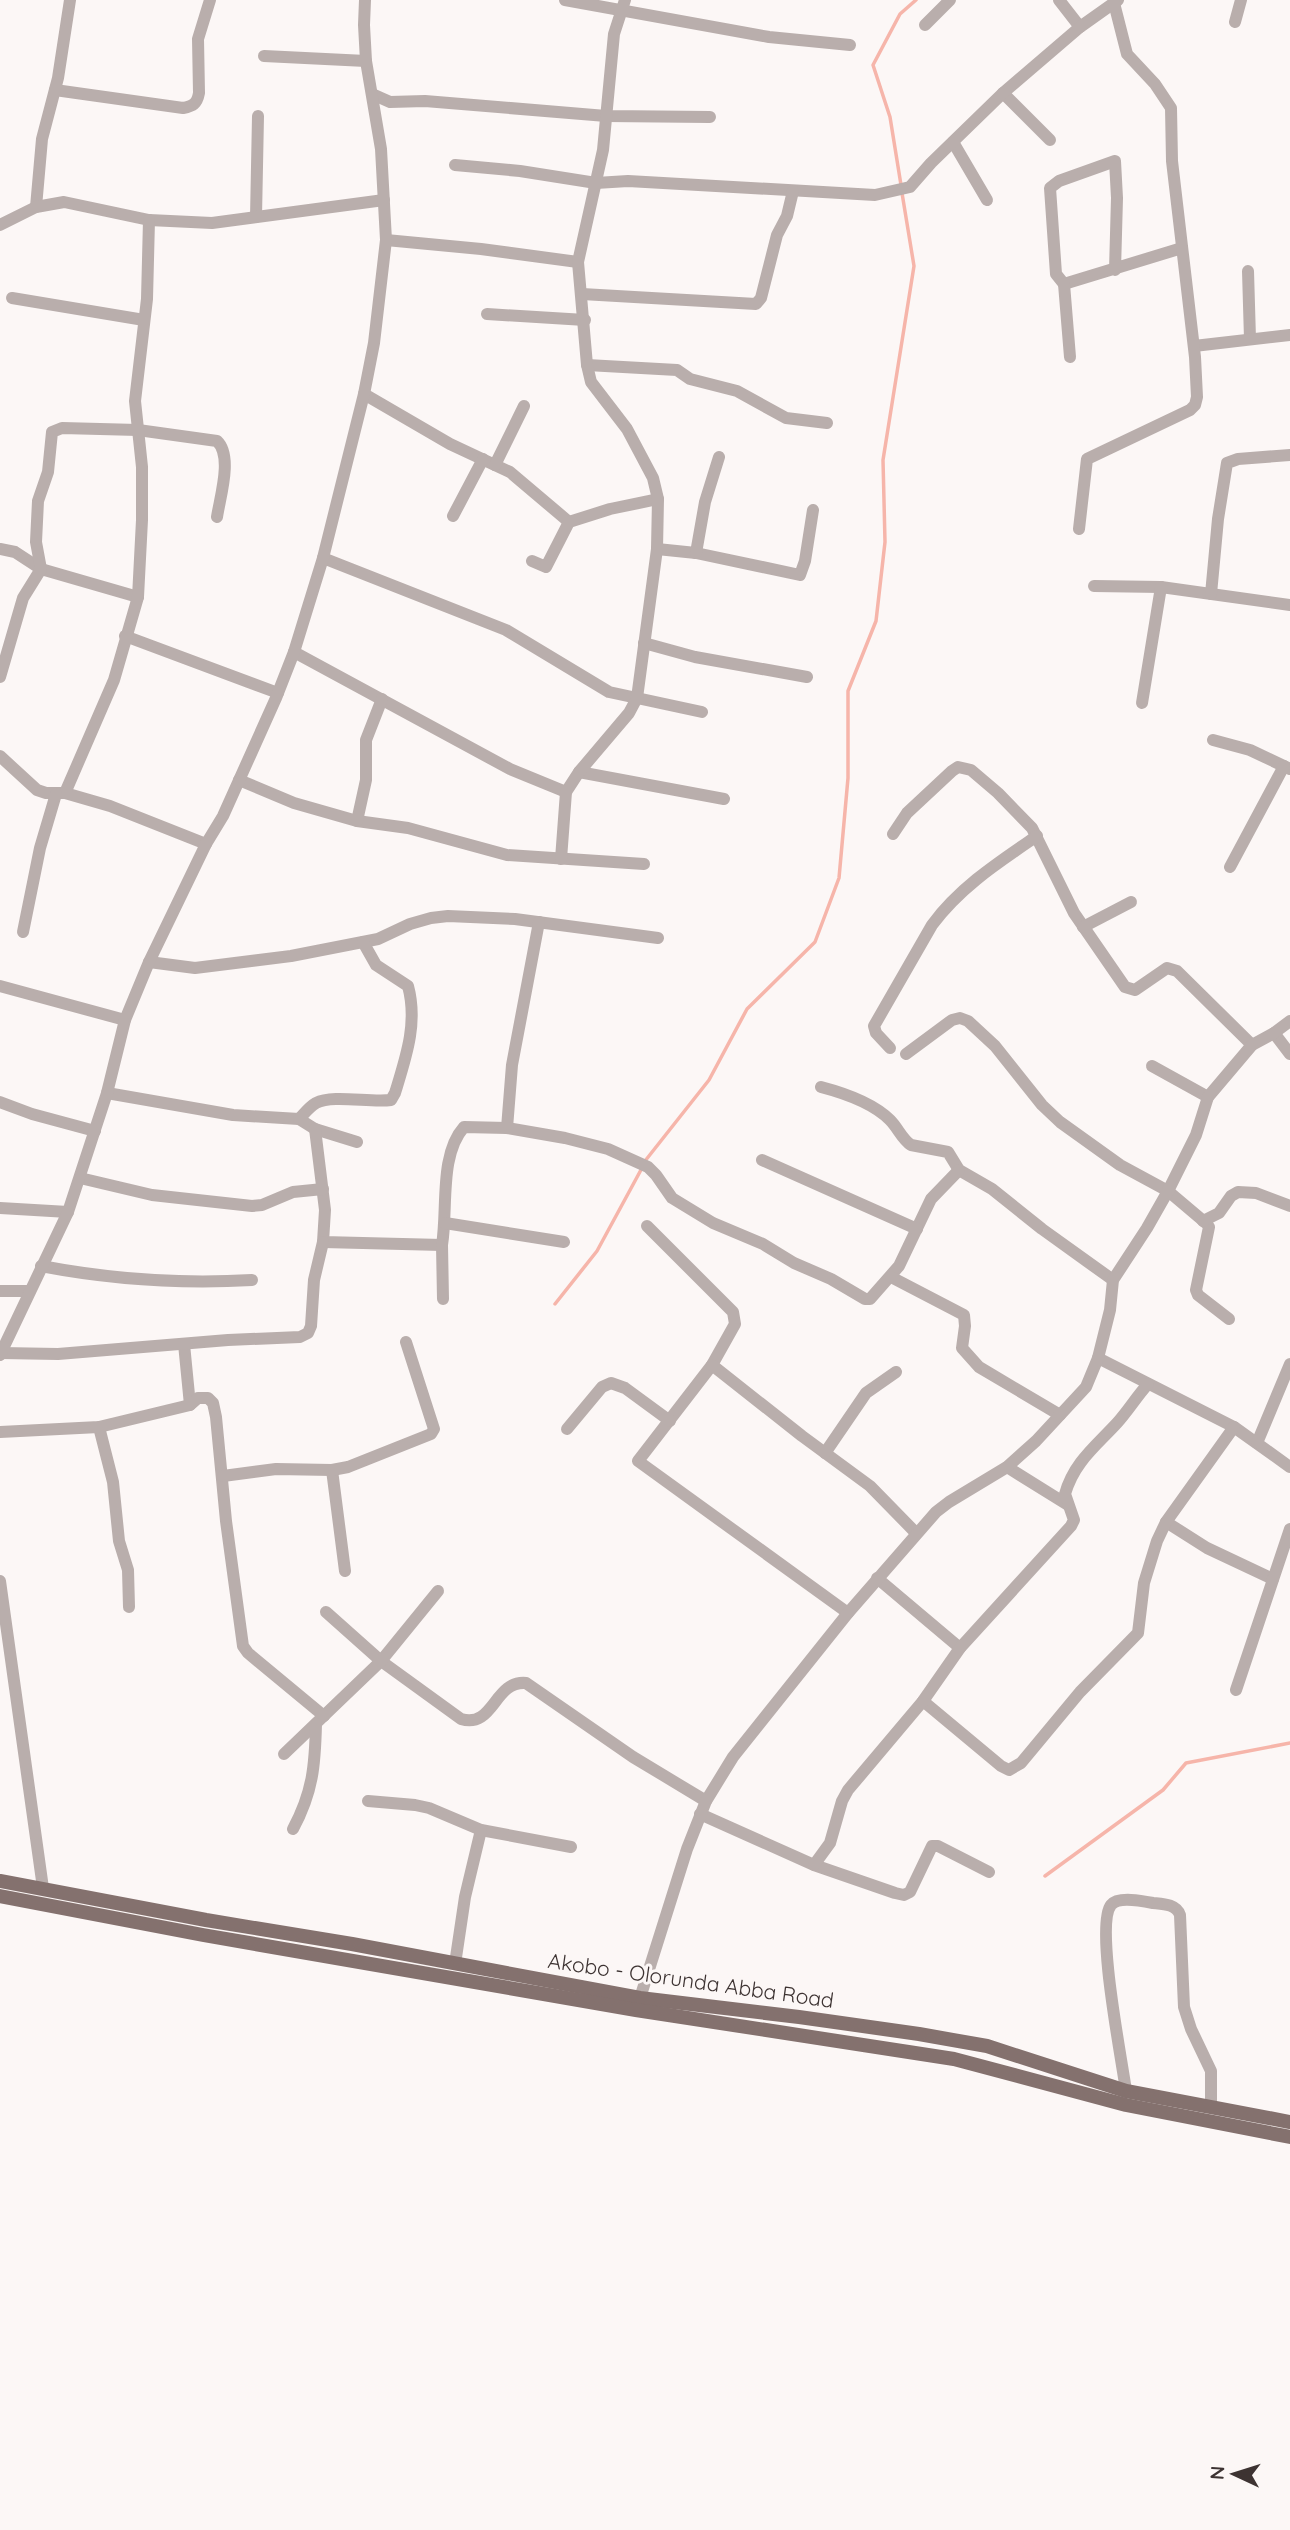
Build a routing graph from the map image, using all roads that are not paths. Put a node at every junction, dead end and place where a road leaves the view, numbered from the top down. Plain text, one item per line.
1 (70, 0) edge
2 (210, 0) edge
3 (365, 0) edge
4 (565, 0) edge
5 (950, 0) edge
6 (1059, 0) edge
7 (1241, 0) edge
8 (1116, 1) edge
9 (623, 6) edge
10 (1235, 22) dead end
11 (925, 25) dead end
12 (1080, 27) junction
13 (850, 45) dead end
14 (264, 56) dead end
15 (366, 61) junction
16 (55, 90) junction
17 (1003, 93) junction
18 (372, 94) junction
19 (606, 116) junction
20 (258, 117) dead end
21 (710, 117) dead end
22 (1050, 140) dead end
23 (953, 142) junction
24 (455, 165) dead end
25 (596, 183) junction
26 (793, 191) junction
27 (987, 200) dead end
28 (384, 201) junction
29 (36, 207) junction
30 (256, 217) junction
31 (149, 220) junction
32 (0, 225) edge
33 (386, 240) junction
34 (1182, 248) junction
35 (578, 262) junction
36 (1115, 270) junction
37 (1248, 271) dead end
38 (1064, 284) junction
39 (582, 294) junction
40 (12, 298) dead end
41 (487, 314) dead end
42 (144, 320) junction
43 (585, 320) junction
44 (1290, 335) edge
45 (1250, 339) junction
46 (1194, 346) junction
47 (1290, 349) edge
48 (1070, 357) dead end
49 (587, 365) junction
50 (364, 394) junction
51 (524, 406) dead end
52 (827, 423) dead end
53 (138, 430) junction
54 (1290, 454) edge
55 (719, 457) dead end
56 (489, 462) junction
57 (658, 499) junction
58 (813, 510) dead end
59 (453, 516) dead end
60 (217, 517) dead end
61 (569, 522) junction
62 (1079, 529) dead end
63 (0, 549) edge
64 (656, 549) junction
65 (696, 553) junction
66 (323, 558) junction
67 (532, 561) dead end
68 (41, 569) junction
69 (1094, 586) dead end
70 (1160, 587) junction
71 (1212, 594) junction
72 (138, 597) junction
73 (1290, 605) edge
74 (125, 636) junction
75 (644, 643) junction
76 (294, 652) junction
77 (0, 677) edge
78 (807, 677) dead end
79 (278, 693) junction
80 (636, 698) junction
81 (382, 699) junction
82 (1142, 703) dead end
83 (702, 712) dead end
84 (1213, 740) dead end
85 (0, 756) edge
86 (1287, 767) edge
87 (579, 772) junction
88 (239, 780) junction
89 (566, 792) junction
90 (61, 793) junction
91 (724, 799) dead end
92 (357, 821) junction
93 (893, 834) dead end
94 (1037, 836) junction
95 (206, 844) junction
96 (562, 859) junction
97 (644, 863) dead end
98 (1230, 867) dead end
99 (1131, 902) dead end
100 (539, 922) junction
101 (1083, 927) junction
102 (23, 932) dead end
103 (659, 938) dead end
104 (363, 942) junction
105 (149, 962) junction
106 (0, 986) edge
107 (125, 1020) junction
108 (1290, 1021) edge
109 (1274, 1033) junction
110 (1251, 1045) junction
111 (890, 1048) dead end
112 (906, 1054) dead end
113 (1290, 1054) edge
114 (1152, 1066) dead end
115 (821, 1087) dead end
116 (107, 1093) junction
117 (1208, 1097) junction
118 (0, 1102) edge
119 (299, 1119) junction
120 (507, 1128) junction
121 (315, 1129) junction
122 (95, 1131) junction
123 (357, 1142) dead end
124 (762, 1160) dead end
125 (959, 1170) junction
126 (80, 1178) junction
127 (323, 1189) junction
128 (1168, 1191) junction
129 (1290, 1206) edge
130 (0, 1208) edge
131 (68, 1212) junction
132 (1203, 1221) junction
133 (446, 1223) junction
134 (647, 1226) dead end
135 (917, 1229) junction
136 (324, 1242) junction
137 (564, 1242) dead end
138 (442, 1245) junction
139 (41, 1266) junction
140 (891, 1277) junction
141 (252, 1280) dead end
142 (1113, 1280) junction
143 (0, 1291) edge
144 (28, 1292) junction
145 (443, 1299) dead end
146 (1229, 1319) dead end
147 (406, 1342) dead end
148 (184, 1345) junction
149 (1, 1354) edge
150 (1098, 1358) junction
151 (1290, 1364) edge
152 (712, 1365) junction
153 (895, 1372) dead end
154 (1148, 1384) junction
155 (190, 1405) junction
156 (1060, 1415) junction
157 (670, 1421) junction
158 (99, 1427) junction
159 (1234, 1427) junction
160 (567, 1430) dead end
161 (0, 1432) edge
162 (1257, 1443) junction
163 (825, 1452) junction
164 (1007, 1467) junction
165 (1290, 1467) edge
166 (332, 1470) junction
167 (223, 1476) junction
168 (1068, 1505) junction
169 (1167, 1522) junction
170 (1290, 1529) edge
171 (916, 1533) junction
172 (345, 1570) dead end
173 (877, 1578) junction
174 (1273, 1579) junction
175 (0, 1581) edge
176 (438, 1591) dead end
177 (129, 1607) dead end
178 (326, 1612) dead end
179 (848, 1613) junction
180 (960, 1647) junction
181 (381, 1661) junction
182 (1236, 1690) dead end
183 (923, 1701) junction
184 (320, 1720) junction
185 (284, 1754) dead end
186 (368, 1801) dead end
187 (706, 1801) junction
188 (700, 1814) junction
189 (293, 1829) dead end
190 (481, 1830) junction
191 (571, 1847) dead end
192 (814, 1865) junction
193 (989, 1872) dead end
194 (0, 1881) edge
195 (43, 1888) junction
196 (0, 1896) edge
197 (454, 1964) junction
198 (640, 1998) junction
199 (891, 2031) junction
200 (887, 2049) junction
201 (1126, 2091) junction
202 (1212, 2107) junction
203 (1290, 2122) edge
204 (1290, 2137) edge

1 - 16 street
2 - 16 street
3 - 15 street
4 - 9 street
5 - 11 street
6 - 12 street
7 - 10 street
8 - 12 street
8 - 34 street
9 - 13 street
9 - 19 street
12 - 17 street
14 - 15 street
15 - 18 street
16 - 29 street
17 - 22 street
17 - 23 street
18 - 19 street
18 - 28 street
19 - 21 street
19 - 25 street
20 - 30 street
23 - 26 street
23 - 27 street
24 - 25 street
25 - 26 street
25 - 35 street
26 - 39 street
28 - 30 street
28 - 33 street
29 - 31 street
29 - 32 street
30 - 31 street
31 - 42 street
33 - 35 street
33 - 50 street
34 - 36 street
34 - 46 street
35 - 39 street
36 - 38 street
36 - 38 street
37 - 45 street
38 - 48 street
39 - 43 street
40 - 42 street
41 - 43 street
42 - 53 street
43 - 49 street
44 - 45 street
44 - 47 street
45 - 46 street
46 - 62 street
49 - 52 street
49 - 57 street
50 - 56 street
50 - 66 street
51 - 56 street
53 - 60 street
53 - 68 street
53 - 72 street
54 - 71 street
55 - 65 street
56 - 59 street
56 - 61 street
57 - 61 street
57 - 64 street
58 - 65 street
61 - 67 street
63 - 68 street
64 - 65 street
64 - 75 street
66 - 76 street
66 - 80 street
68 - 72 street
68 - 77 street
69 - 70 street
70 - 71 street
70 - 82 street
71 - 73 street
72 - 74 street
74 - 79 street
74 - 90 street
75 - 78 street
75 - 80 street
76 - 79 street
76 - 81 street
79 - 88 street
80 - 83 street
80 - 87 street
81 - 89 street
81 - 92 street
84 - 86 street
85 - 90 street
86 - 98 street
87 - 89 street
87 - 91 street
88 - 92 street
88 - 95 street
89 - 96 street
90 - 95 street
90 - 102 street
92 - 96 street
93 - 94 street
94 - 101 street
94 - 111 street
95 - 105 street
96 - 97 street
99 - 101 street
100 - 103 street
100 - 104 street
100 - 120 street
101 - 110 street
104 - 105 street
104 - 119 street
105 - 107 street
106 - 107 street
107 - 116 street
108 - 109 street
109 - 110 street
109 - 113 street
110 - 117 street
112 - 128 street
114 - 117 street
115 - 125 street
116 - 119 street
116 - 122 street
117 - 128 street
118 - 122 street
119 - 121 street
120 - 133 street
120 - 140 street
121 - 123 street
121 - 127 street
122 - 126 street
124 - 135 street
125 - 135 street
125 - 142 street
126 - 127 street
126 - 131 street
127 - 136 street
128 - 132 street
128 - 142 street
129 - 132 street
130 - 131 street
131 - 139 street
132 - 146 street
133 - 137 street
133 - 138 street
134 - 152 street
135 - 140 street
136 - 138 street
136 - 148 street
138 - 145 street
139 - 141 street
139 - 144 street
140 - 156 street
142 - 150 street
143 - 144 street
144 - 149 street
147 - 166 street
148 - 149 street
148 - 155 street
150 - 154 street
150 - 156 street
151 - 162 street
152 - 157 street
152 - 163 street
153 - 163 street
154 - 159 street
154 - 168 street
155 - 158 street
155 - 167 street
156 - 164 street
157 - 160 street
157 - 179 street
158 - 161 street
158 - 177 street
159 - 162 street
159 - 169 street
162 - 165 street
163 - 171 street
164 - 168 street
164 - 171 street
166 - 167 street
166 - 172 street
167 - 184 street
168 - 180 street
169 - 174 street
169 - 183 street
170 - 174 street
171 - 173 street
173 - 179 street
173 - 180 street
174 - 182 street
175 - 195 street
176 - 181 street
178 - 181 street
179 - 187 street
180 - 183 street
181 - 184 street
181 - 187 street
183 - 192 street
184 - 185 street
184 - 189 street
186 - 190 street
187 - 188 street
188 - 192 street
188 - 198 street
190 - 191 street
190 - 197 street
192 - 193 street
194 - 195 main road, Akobo - Olorunda Abba Road
195 - 197 main road, Akobo - Olorunda Abba Road
196 - 200 main road, Akobo - Olorunda Abba Road
197 - 198 main road, Akobo - Olorunda Abba Road
198 - 199 main road, Akobo - Olorunda Abba Road
199 - 200 main road
199 - 201 main road, Akobo - Olorunda Abba Road
200 - 204 main road, Akobo - Olorunda Abba Road
201 - 202 main road, Akobo - Olorunda Abba Road
201 - 202 street
202 - 203 main road, Akobo - Olorunda Abba Road

